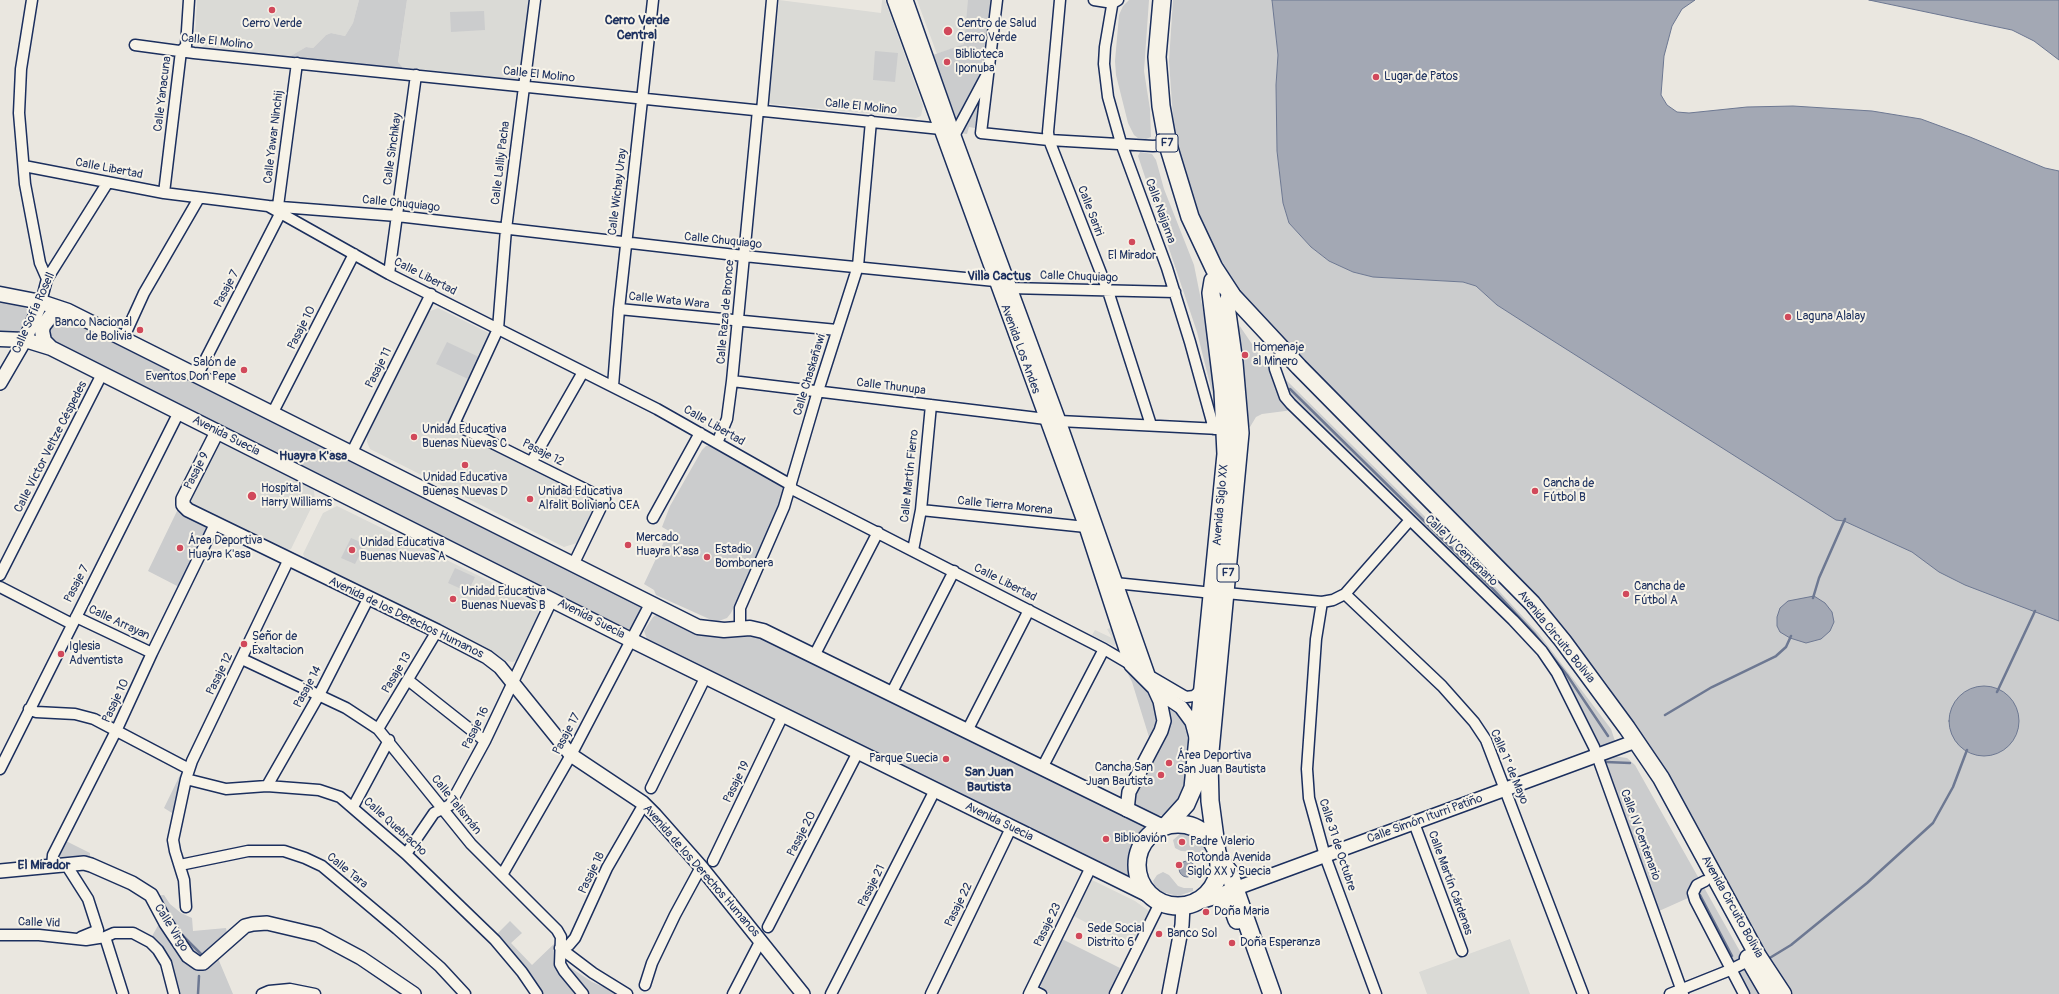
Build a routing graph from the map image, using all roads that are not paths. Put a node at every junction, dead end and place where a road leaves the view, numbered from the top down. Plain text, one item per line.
1 (32, 0) edge
2 (189, 0) edge
3 (535, 0) edge
4 (653, 0) edge
5 (772, 0) edge
6 (894, 0) edge
7 (906, 0) edge
8 (997, 0) edge
9 (1060, 0) edge
10 (1094, 0) edge
11 (1162, 0) edge
12 (1115, 1) edge
13 (135, 45) dead end
14 (181, 51) junction
15 (297, 63) junction
16 (989, 71) junction
17 (416, 75) junction
18 (524, 86) junction
19 (642, 99) junction
20 (760, 111) junction
21 (871, 121) junction
22 (941, 129) junction
23 (954, 136) junction
24 (1049, 140) junction
25 (1121, 143) junction
26 (1168, 145) junction
27 (24, 166) junction
28 (108, 182) junction
29 (164, 193) junction
30 (198, 198) junction
31 (276, 209) junction
32 (397, 216) junction
33 (506, 229) junction
34 (626, 243) junction
35 (354, 254) junction
36 (744, 256) junction
37 (858, 266) junction
38 (389, 274) junction
39 (1220, 277) junction
40 (47, 279) junction
41 (995, 281) junction
42 (1009, 288) junction
43 (1108, 291) junction
44 (1175, 292) junction
45 (0, 294) edge
46 (431, 294) junction
47 (1231, 294) junction
48 (41, 302) junction
49 (619, 309) junction
50 (68, 311) junction
51 (738, 322) junction
52 (498, 330) junction
53 (837, 330) junction
54 (0, 339) edge
55 (123, 339) junction
56 (25, 340) junction
57 (51, 348) junction
58 (1281, 355) junction
59 (583, 372) junction
60 (102, 374) junction
61 (197, 376) junction
62 (732, 381) junction
63 (0, 383) edge
64 (613, 386) junction
65 (818, 391) junction
66 (931, 405) junction
67 (179, 412) junction
68 (272, 414) junction
69 (1052, 420) junction
70 (1151, 425) junction
71 (1220, 429) junction
72 (218, 432) junction
73 (700, 433) junction
74 (717, 443) junction
75 (351, 454) junction
76 (532, 461) junction
77 (791, 486) junction
78 (188, 510) joint
79 (921, 510) junction
80 (653, 518) dead end
81 (1410, 520) junction
82 (215, 524) junction
83 (1086, 527) junction
84 (878, 532) junction
85 (913, 550) junction
86 (289, 560) junction
87 (573, 565) junction
88 (954, 571) junction
89 (0, 575) edge
90 (1115, 583) junction
91 (0, 587) edge
92 (1219, 593) junction
93 (1344, 594) junction
94 (368, 599) junction
95 (552, 600) junction
96 (1322, 602) junction
97 (650, 604) junction
98 (1029, 610) junction
99 (74, 620) junction
100 (740, 628) junction
101 (437, 631) junction
102 (631, 640) junction
103 (1104, 649) junction
104 (152, 653) junction
105 (814, 656) junction
106 (242, 659) junction
107 (1131, 665) junction
108 (1148, 675) junction
109 (706, 676) junction
110 (408, 680) junction
111 (512, 681) junction
112 (1203, 688) junction
113 (1156, 690) junction
114 (891, 694) junction
115 (319, 695) junction
116 (29, 709) junction
117 (784, 715) junction
118 (117, 729) junction
119 (378, 729) junction
120 (967, 731) junction
121 (389, 740) junction
122 (485, 741) junction
123 (1632, 743) junction
124 (1198, 744) junction
125 (858, 752) junction
126 (571, 755) junction
127 (1597, 755) junction
128 (190, 768) junction
129 (1042, 768) junction
130 (0, 769) edge
131 (186, 779) junction
132 (267, 786) junction
133 (651, 788) dead end
134 (1505, 789) junction
135 (935, 790) junction
136 (644, 804) junction
137 (353, 807) junction
138 (442, 809) junction
139 (1127, 810) junction
140 (1414, 823) junction
141 (1165, 826) junction
142 (1011, 828) junction
143 (406, 854) junction
144 (1218, 856) junction
145 (1325, 856) junction
146 (713, 861) dead end
147 (180, 864) junction
148 (68, 866) junction
149 (52, 867) junction
150 (701, 867) junction
151 (1091, 868) junction
152 (0, 871) edge
153 (502, 875) junction
154 (1705, 881) junction
155 (1235, 889) junction
156 (1159, 900) junction
157 (1198, 901) junction
158 (186, 906) dead end
159 (768, 927) dead end
160 (101, 934) junction
161 (0, 935) edge
162 (761, 940) junction
163 (560, 948) junction
164 (1462, 951) dead end
165 (1754, 958) junction
166 (1730, 970) junction
167 (646, 985) dead end
168 (1031, 991) edge
169 (1682, 992) edge
170 (123, 994) edge
171 (174, 994) edge
172 (262, 994) edge
173 (315, 994) edge
174 (414, 994) edge
175 (466, 994) edge
176 (537, 994) edge
177 (583, 994) edge
178 (627, 994) edge
179 (733, 994) edge
180 (803, 994) edge
181 (832, 994) edge
182 (931, 994) edge
183 (1042, 994) edge
184 (1115, 994) edge
185 (1169, 994) edge
186 (1263, 994) edge
187 (1272, 994) edge
188 (1376, 994) edge
189 (1583, 994) edge
190 (1670, 994) edge
191 (1744, 994) edge
192 (1770, 994) edge
193 (1783, 994) edge

1 - 27 street
2 - 14 street, Calle Yanacuna
3 - 18 street, Calle Lalliy Pacha
4 - 19 street, Calle Wichay Uray
5 - 20 street, Calle Raza de Bronce
6 - 22 street, Avenida Los Andes
7 - 23 street, Avenida Los Andes
8 - 16 street
9 - 24 street, Calle Sariri
10 - 12 street
11 - 26 highway, Avenida Circuito Bolivia / F7
12 - 25 street, Calle Naijama
13 - 14 street, Calle El Molino
14 - 15 street, Calle El Molino
14 - 29 street, Calle Yanacuna
15 - 17 street, Calle El Molino
15 - 31 street, Calle Yawar Ninchij
16 - 23 street
16 - 24 street
17 - 18 street, Calle El Molino
17 - 32 street, Calle Sinchikay
18 - 19 street, Calle El Molino
18 - 33 street, Calle Lalliy Pacha
19 - 20 street, Calle El Molino
19 - 34 street, Calle Wichay Uray
20 - 21 street, Calle El Molino
20 - 36 street, Calle Raza de Bronce
21 - 22 street, Calle El Molino
21 - 37 street, Calle Chaskañawi
22 - 41 street, Avenida Los Andes
23 - 42 street, Avenida Los Andes
24 - 25 street
24 - 43 street, Calle Sariri
25 - 26 street
25 - 44 street, Calle Naijama
26 - 39 highway, Avenida Circuito Bolivia / F7
27 - 28 street, Calle Libertad
27 - 40 street
28 - 29 street, Calle Libertad
28 - 40 street, Calle Sofía Rosell
29 - 30 street, Calle Libertad
30 - 31 street, Calle Libertad
30 - 55 street
31 - 32 street, Calle Chuquiago
31 - 35 street, Calle Libertad
31 - 61 street, Pasaje 7
32 - 33 street, Calle Chuquiago
32 - 38 street, Calle Sinchikay
33 - 34 street, Calle Chuquiago
33 - 52 street, Calle Lalliy Pacha
34 - 36 street, Calle Chuquiago
34 - 49 street, Calle Wichay Uray
35 - 38 street, Calle Libertad
35 - 68 street, Pasaje 10
36 - 37 street, Calle Chuquiago
36 - 51 street, Calle Raza de Bronce
37 - 41 street, Calle Chuquiago
37 - 53 street, Calle Chaskañawi
38 - 46 street, Calle Libertad
39 - 47 highway, Avenida Circuito Bolivia / F7
39 - 71 highway, Avenida Siglo XX / F7
40 - 48 street, Calle Sofía Rosell
41 - 42 street, Calle Chuquiago
41 - 69 street, Avenida Los Andes
42 - 43 street, Calle Chuquiago
42 - 69 street, Avenida Los Andes
43 - 44 street, Calle Chuquiago
43 - 70 street, Calle Sariri
44 - 71 street, Calle Naijama
45 - 48 main road
46 - 52 street, Calle Libertad
46 - 75 street, Pasaje 11
47 - 58 main road, Avenida Circuito Bolivia
47 - 92 highway, Avenida Siglo XX / F7
48 - 50 main road
48 - 56 street, Calle Sofía Rosell
49 - 51 street, Calle Wata Wara
49 - 64 street, Calle Wichay Uray
50 - 55 main road
50 - 57 main road
51 - 53 street, Calle Wata Wara
51 - 62 street, Calle Raza de Bronce
52 - 59 street, Calle Libertad
52 - 76 street, Pasaje 12
53 - 65 street, Calle Chaskañawi
54 - 56 main road, Avenida Suecia
55 - 61 main road
56 - 57 main road, Avenida Suecia
56 - 63 street, Calle Sofía Rosell
57 - 60 main road, Avenida Suecia
58 - 81 street, Calle IV Centenario
58 - 123 main road, Avenida Circuito Bolivia
59 - 64 street, Calle Libertad
59 - 76 street
60 - 67 main road, Avenida Suecia
60 - 89 street, Calle Víctor Veltze Céspedes
61 - 68 main road
62 - 65 street, Calle Thunupa
62 - 74 street, Calle Raza de Bronce
64 - 73 street, Calle Libertad
65 - 66 street, Calle Thunupa
65 - 77 street, Calle Chaskañawi
66 - 69 street, Calle Thunupa
66 - 79 street, Calle Martín Fierro
67 - 72 main road, Avenida Suecia
67 - 99 street, Pasaje 7
68 - 75 main road
69 - 70 street, Calle Thunupa
69 - 83 street, Avenida Los Andes
69 - 90 street, Avenida Los Andes
70 - 71 street, Calle Thunupa
71 - 92 highway, Avenida Siglo XX / F7
72 - 78 street, Pasaje 9
72 - 95 main road, Avenida Suecia
73 - 74 street, Calle Libertad
73 - 80 street
74 - 77 street, Calle Libertad
75 - 87 main road
76 - 87 street, Pasaje 12
77 - 84 street, Calle Libertad
77 - 100 street, Calle Chaskañawi
78 - 82 street, Avenida de los Derechos Humanos
79 - 83 street, Calle Tierra Morena
79 - 85 street, Calle Martín Fierro
81 - 93 street
81 - 127 street, Calle IV Centenario
82 - 86 street, Avenida de los Derechos Humanos
82 - 104 street, Pasaje 10
83 - 107 street, Avenida Los Andes
84 - 85 street, Calle Libertad
84 - 105 street
85 - 88 street, Calle Libertad
86 - 94 street, Avenida de los Derechos Humanos
86 - 106 street, Pasaje 12
87 - 97 main road
88 - 98 street, Calle Libertad
88 - 114 street
90 - 92 street
90 - 108 street, Avenida Los Andes
91 - 99 street, Calle Arrayan
92 - 96 street
92 - 112 highway, Avenida Siglo XX / F7
92 - 144 highway, Avenida Siglo XX / F7
93 - 96 street
93 - 134 street, Calle 1° de Mayo
94 - 101 street, Avenida de los Derechos Humanos
94 - 115 street, Pasaje 14
95 - 102 main road, Avenida Suecia
95 - 111 street, Pasaje 16
96 - 145 street, Calle 31 de Octubre
97 - 100 main road
97 - 102 street, Pasaje 17
98 - 103 street, Calle Libertad
98 - 120 street
99 - 104 street, Calle Arrayan
99 - 116 street, Pasaje 7
100 - 105 main road
101 - 110 street, Pasaje 13
101 - 111 street, Avenida de los Derechos Humanos
102 - 109 main road, Avenida Suecia
102 - 126 street, Pasaje 17
103 - 107 street, Calle Libertad
103 - 129 street
104 - 118 street, Pasaje 10
105 - 114 main road
106 - 115 street, Calle Talismán
106 - 128 street, Pasaje 12
107 - 108 street, Calle Libertad
107 - 113 street, Avenida Los Andes
108 - 112 street, Calle Libertad
108 - 113 street, Avenida Los Andes
109 - 117 main road, Avenida Suecia
109 - 133 street
110 - 119 street, Pasaje 13
110 - 122 street
111 - 122 street, Pasaje 16
111 - 126 street, Avenida de los Derechos Humanos
112 - 124 highway, Avenida Siglo XX / F7
113 - 124 street, Avenida Los Andes
113 - 139 street, Avenida Los Andes
114 - 120 main road
115 - 119 street, Calle Talismán
115 - 132 street, Pasaje 14
116 - 118 street
116 - 130 street, Pasaje 7
117 - 125 main road, Avenida Suecia
117 - 146 street, Pasaje 19
118 - 128 street
118 - 149 street, Pasaje 10
119 - 121 street, Calle Talismán
120 - 129 main road
121 - 137 street
121 - 138 street, Calle Talismán
122 - 138 street, Pasaje 16
123 - 127 street, Calle Simón Iturri Patiño
123 - 154 main road, Avenida Circuito Bolivia
123 - 165 main road, Avenida Circuito Bolivia
124 - 141 highway, Avenida Siglo XX / F7
125 - 135 main road, Avenida Suecia
125 - 159 street, Pasaje 20
126 - 136 street, Avenida de los Derechos Humanos
126 - 153 street, Pasaje 17
127 - 134 street, Calle Simón Iturri Patiño
127 - 169 street, Calle IV Centenario
128 - 131 street, Pasaje 12
129 - 139 main road
131 - 132 street, Calle Quebracho
131 - 147 street, Pasaje 12
132 - 137 street, Calle Quebracho
134 - 140 street, Calle Simón Iturri Patiño
134 - 189 street, Calle 1° de Mayo
135 - 142 main road, Avenida Suecia
135 - 181 street, Pasaje 21
136 - 150 street, Avenida de los Derechos Humanos
136 - 163 street, Pasaje 18
137 - 143 street, Calle Quebracho
138 - 143 street, Pasaje 16
138 - 153 street, Calle Talismán
139 - 141 main road
140 - 145 street, Calle Simón Iturri Patiño
140 - 164 street, Calle Martín Cárdenas
141 - 144 highway, F7
141 - 156 highway, F7
142 - 151 main road, Avenida Suecia
142 - 182 street, Pasaje 22
143 - 176 street, Calle Quebracho
144 - 155 highway, Avenida Siglo XX / F7
144 - 157 highway, F7
145 - 155 street, Calle Simón Iturri Patiño
145 - 188 street, Calle 31 de Octubre
147 - 158 street, Pasaje 12
147 - 175 street, Calle Tara
148 - 149 street, Calle Virgo
148 - 160 street
148 - 174 street, Calle Virgo
149 - 152 street, Calle Virgo
150 - 162 street, Avenida de los Derechos Humanos
150 - 167 street
151 - 156 main road, Avenida Suecia
151 - 168 street, Pasaje 23
153 - 163 street, Calle Talismán
154 - 165 main road, Avenida Circuito Bolivia
154 - 166 street
155 - 157 street, Calle Simón Iturri Patiño
155 - 187 highway, Avenida Siglo XX / F7
156 - 157 highway
156 - 184 street
157 - 185 street
157 - 186 highway
160 - 161 street, Calle Vid
160 - 170 street
160 - 171 street, Calle Vid
162 - 179 street
162 - 180 street, Avenida de los Derechos Humanos
163 - 177 street, Calle Talismán
163 - 178 street
165 - 166 street
165 - 192 main road, Avenida Circuito Bolivia
165 - 193 main road, Avenida Circuito Bolivia
166 - 169 street
166 - 191 street
168 - 183 street
169 - 190 street
172 - 173 street

